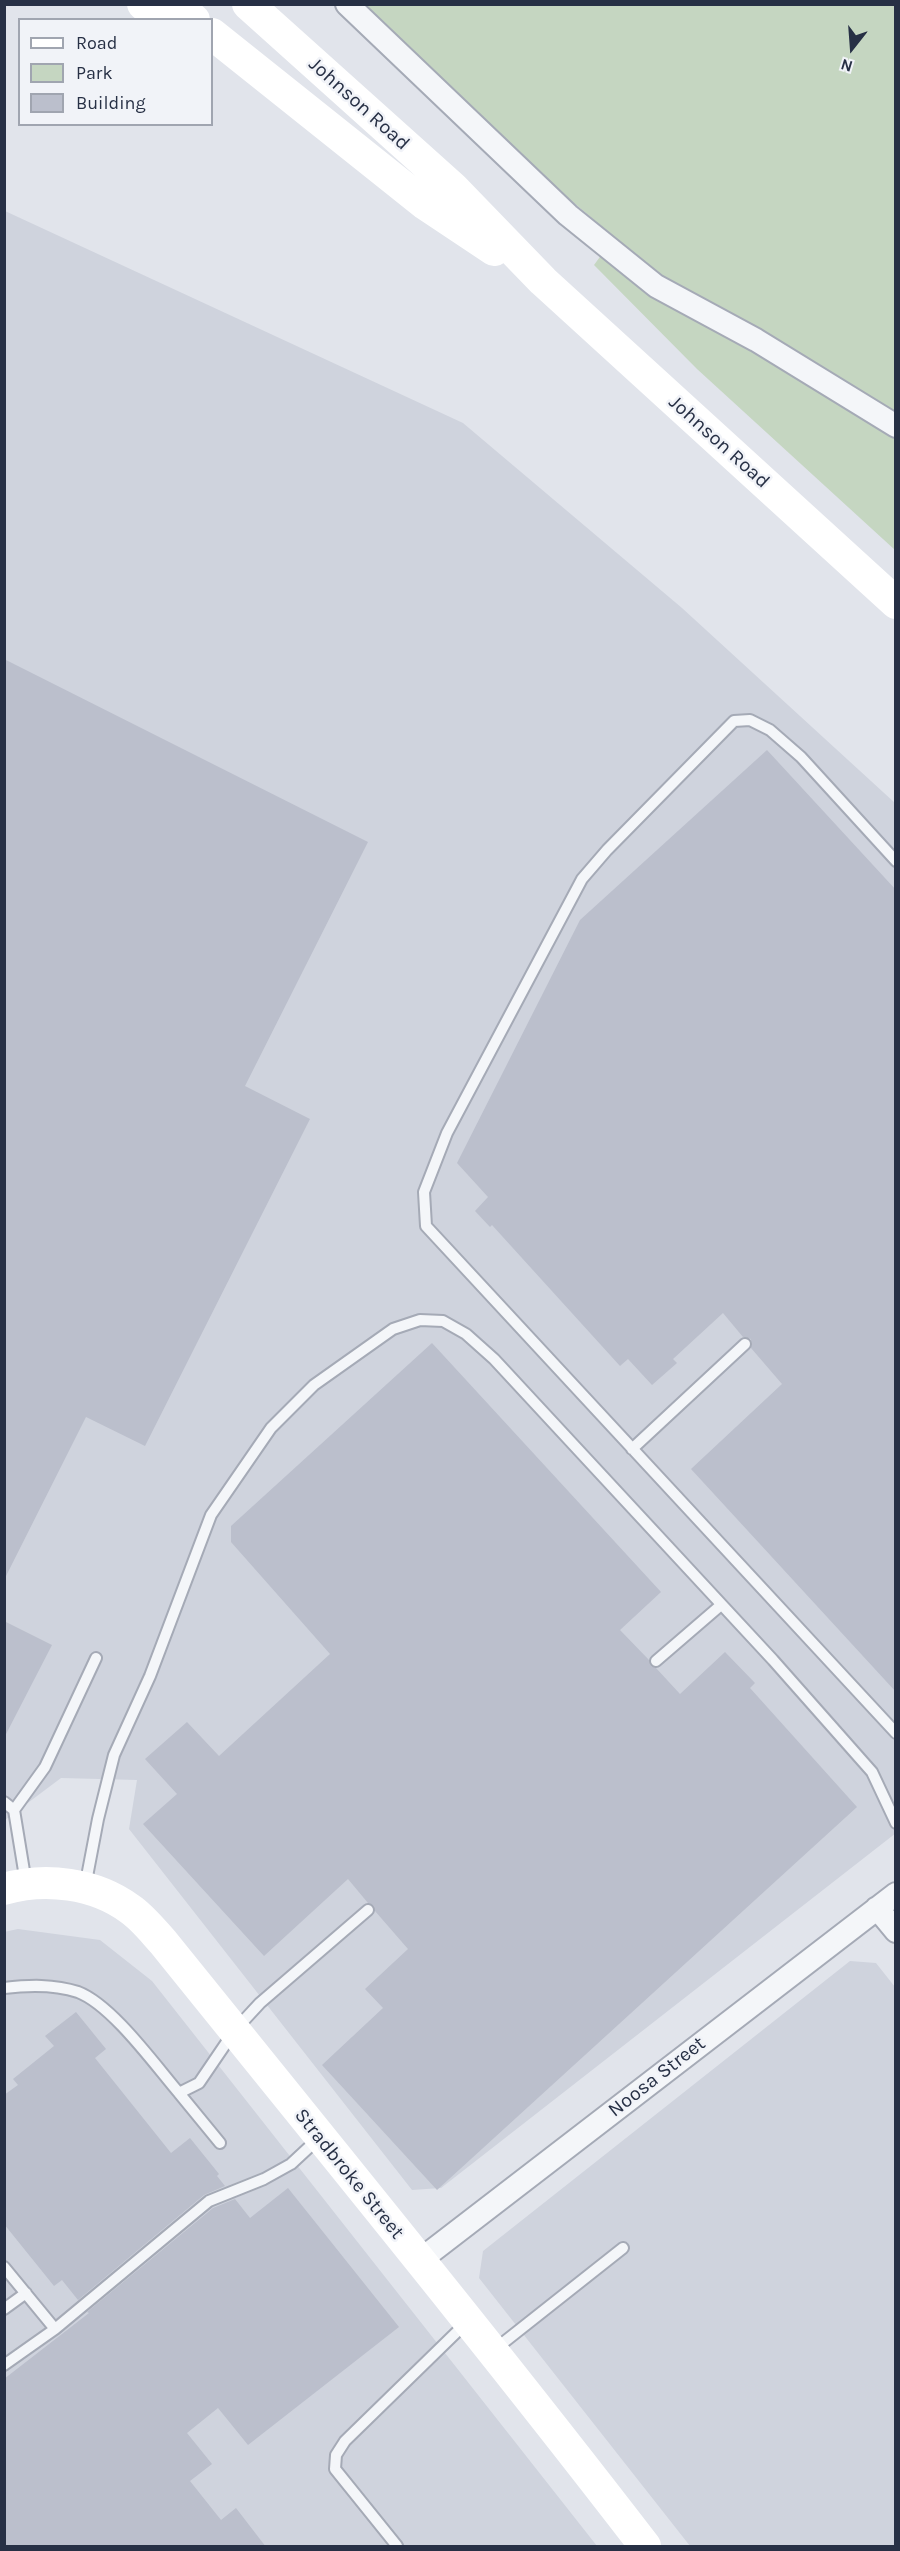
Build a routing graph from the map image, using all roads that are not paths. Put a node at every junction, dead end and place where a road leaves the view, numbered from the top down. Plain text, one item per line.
1 (143, 4) edge
2 (175, 4) edge
3 (248, 4) edge
4 (347, 4) edge
5 (160, 18) edge
6 (192, 18) edge
7 (213, 35) edge
8 (213, 59) edge
9 (303, 107) junction
10 (543, 281) junction
11 (896, 426) edge
12 (896, 603) edge
13 (896, 861) edge
14 (745, 1344) dead end
15 (632, 1449) junction
16 (721, 1605) junction
17 (96, 1658) dead end
18 (656, 1661) dead end
19 (896, 1733) edge
20 (4, 1802) edge
21 (14, 1809) junction
22 (896, 1823) edge
23 (15, 1886) edge
24 (85, 1888) junction
25 (896, 1894) edge
26 (877, 1908) junction
27 (368, 1910) dead end
28 (896, 1931) edge
29 (4, 1988) edge
30 (235, 2030) junction
31 (179, 2093) junction
32 (320, 2137) junction
33 (220, 2143) dead end
34 (623, 2248) dead end
35 (419, 2261) junction
36 (4, 2267) edge
37 (26, 2293) junction
38 (4, 2309) edge
39 (469, 2321) junction
40 (55, 2329) junction
41 (494, 2350) junction
42 (4, 2365) edge
43 (397, 2547) edge
44 (645, 2547) edge

1 - 5 main road
2 - 6 main road
3 - 10 main road, Johnson Road
4 - 11 street
7 - 9 main road, Johnson Road
8 - 9 main road, Johnson Road
9 - 10 main road, Johnson Road
10 - 12 main road, Johnson Road
13 - 15 lane
14 - 15 lane
15 - 19 lane
16 - 18 lane
16 - 22 lane
16 - 24 lane
17 - 21 lane
20 - 21 lane
21 - 23 lane
23 - 24 main road, Stradbroke Street
24 - 30 main road, Stradbroke Street
25 - 26 street, Noosa Street
26 - 28 street
26 - 35 street, Noosa Street
27 - 30 lane
29 - 31 lane
30 - 31 lane
30 - 32 main road, Stradbroke Street
31 - 33 lane
32 - 35 main road, Stradbroke Street
32 - 40 lane
34 - 41 lane
35 - 39 main road, Stradbroke Street
36 - 37 lane
37 - 38 lane
37 - 40 lane
39 - 41 main road, Stradbroke Street
39 - 43 lane
40 - 42 lane
41 - 44 main road, Stradbroke Street

